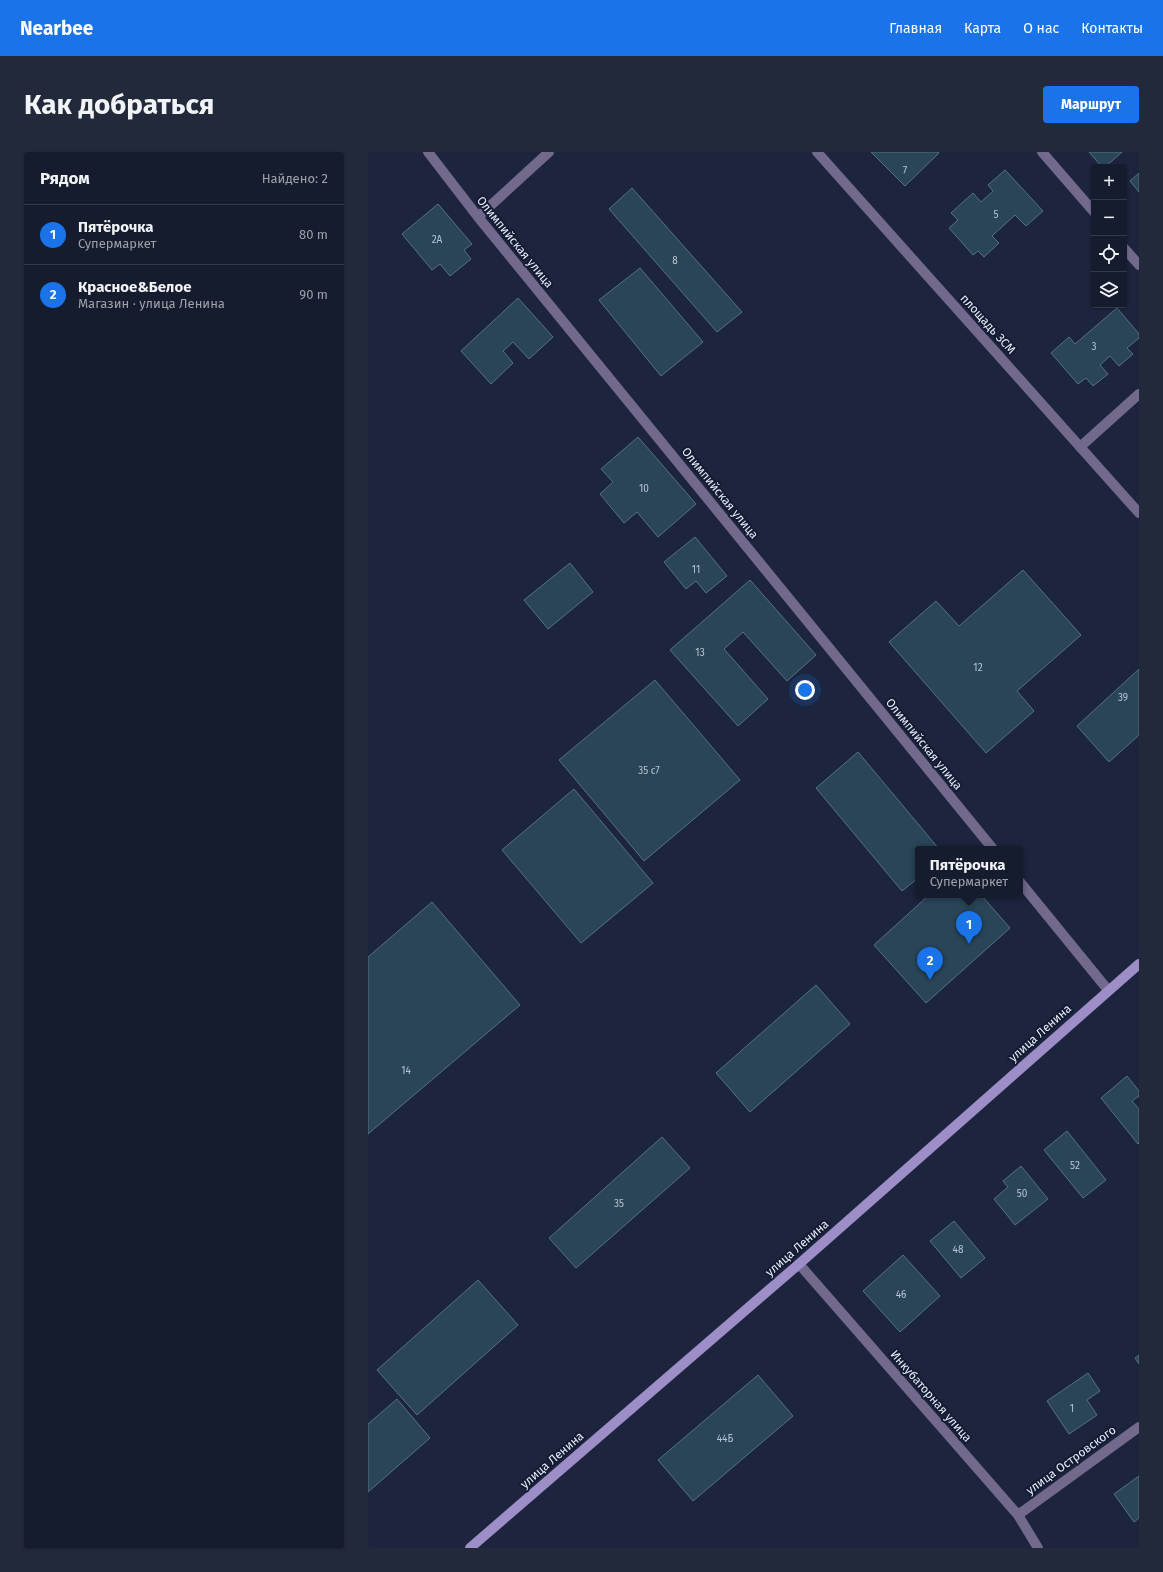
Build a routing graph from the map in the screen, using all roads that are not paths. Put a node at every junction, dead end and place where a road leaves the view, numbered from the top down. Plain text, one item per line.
1 (428, 152) edge
2 (549, 152) edge
3 (817, 152) edge
4 (1042, 152) edge
5 (1091, 209) edge
6 (478, 217) junction
7 (1127, 251) edge
8 (1139, 265) edge
9 (1139, 394) edge
10 (1080, 447) junction
11 (1139, 513) edge
12 (991, 846) edge
13 (1023, 886) edge
14 (1139, 964) edge
15 (1108, 990) junction
16 (799, 1264) junction
17 (1139, 1427) edge
18 (1018, 1515) junction
19 (470, 1548) edge
20 (1038, 1548) edge

1 - 6 street, Олимпийская улица
2 - 6 street
3 - 10 street, площадь ЗСМ
4 - 5 street
6 - 12 street, Олимпийская улица
7 - 8 street
9 - 10 street
10 - 11 street, площадь ЗСМ
13 - 15 street
14 - 15 main road, улица Ленина
15 - 16 main road, улица Ленина
16 - 18 street, Инкубаторная улица
16 - 19 main road, улица Ленина
17 - 18 street, улица Островского
18 - 20 street, Инкубаторная улица

